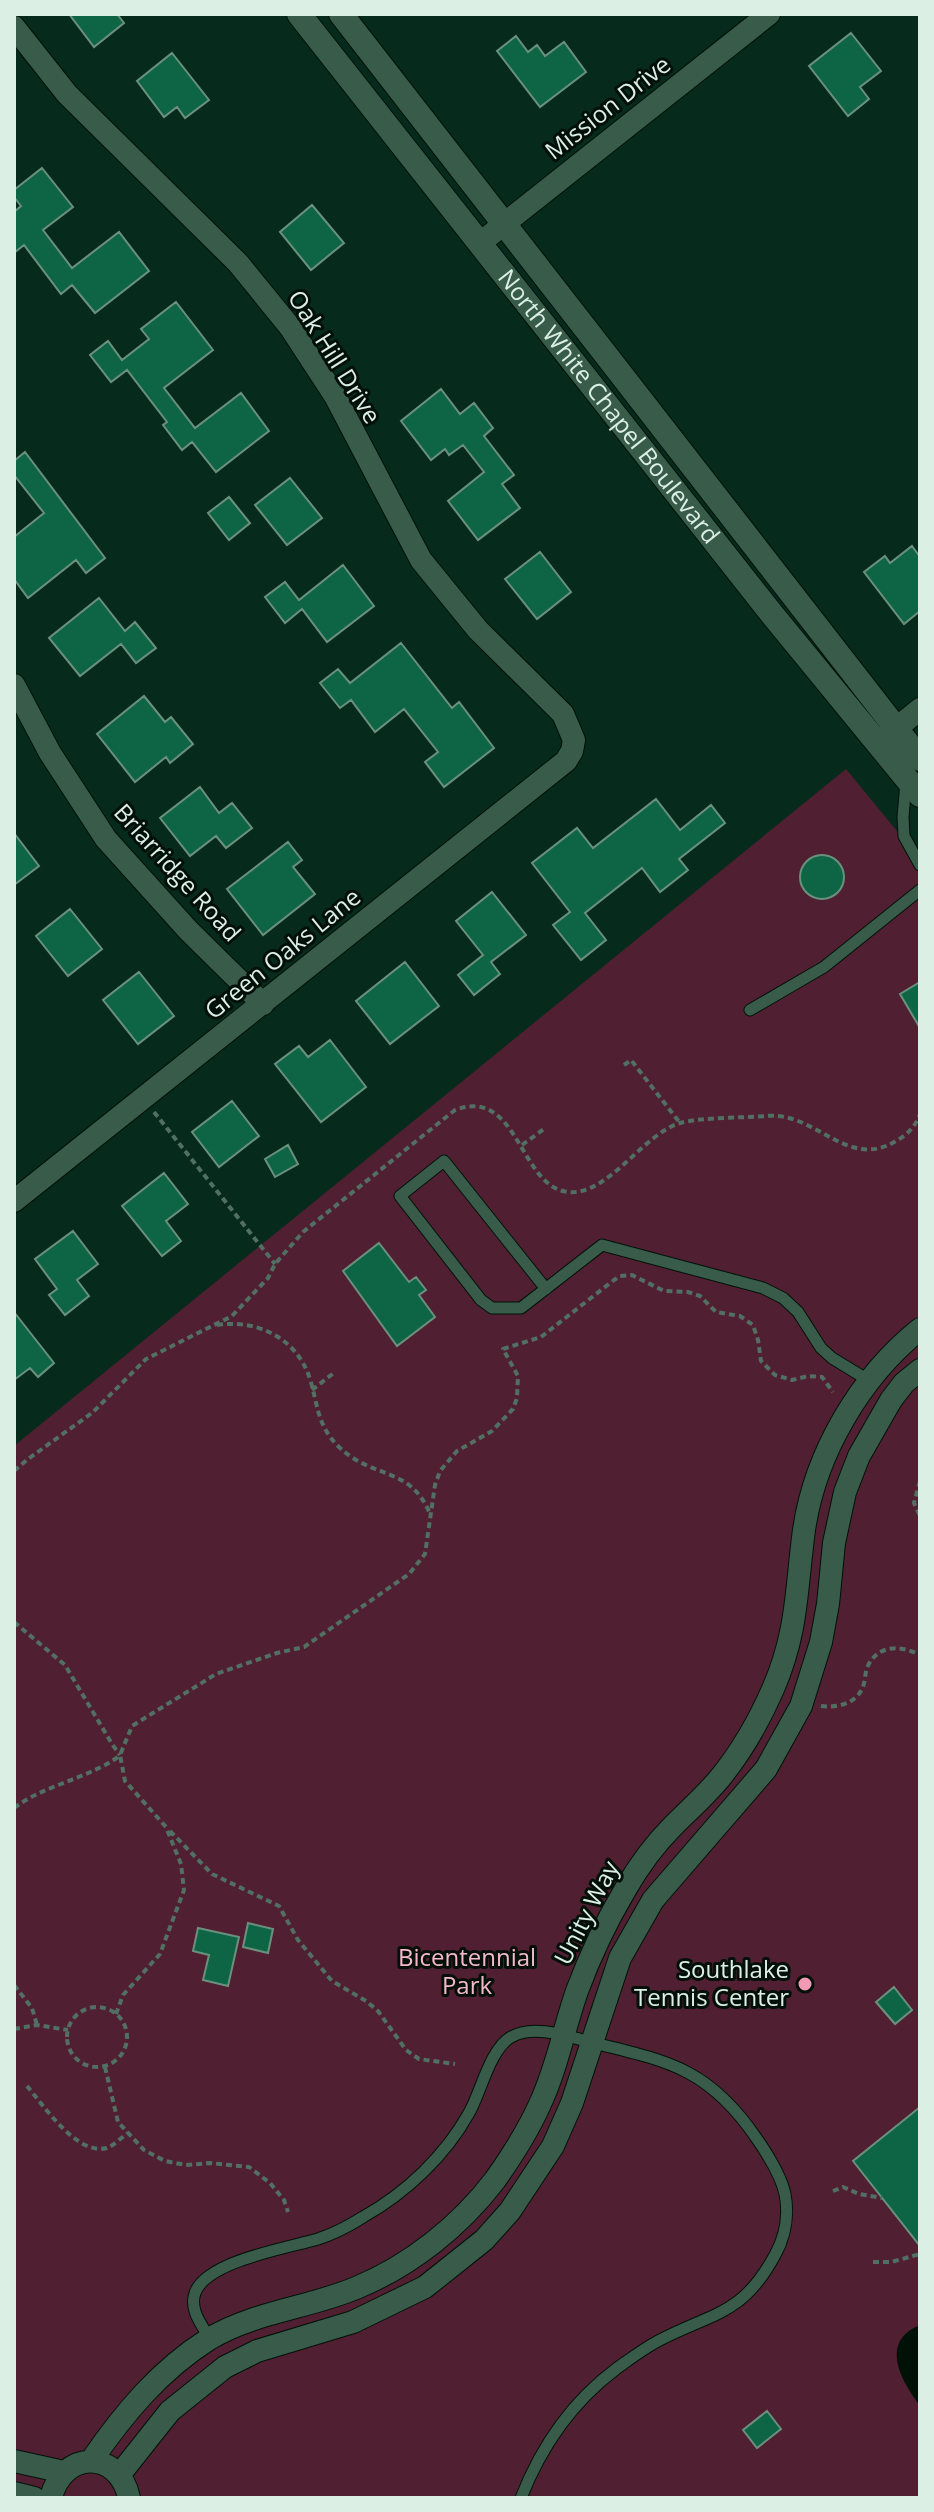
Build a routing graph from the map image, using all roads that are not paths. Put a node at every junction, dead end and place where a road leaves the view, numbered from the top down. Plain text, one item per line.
1 (299, 14) edge
2 (341, 14) edge
3 (769, 14) edge
4 (14, 27) edge
5 (504, 223) junction
6 (480, 243) junction
7 (14, 685) edge
8 (920, 709) edge
9 (887, 736) junction
10 (574, 740) joint
11 (915, 777) edge
12 (920, 865) edge
13 (920, 890) edge
14 (263, 1004) junction
15 (750, 1010) dead end
16 (14, 1201) edge
17 (546, 1289) junction
18 (920, 1329) edge
19 (920, 1370) edge
20 (869, 1380) junction
21 (891, 1400) junction
22 (563, 2035) junction
23 (592, 2042) junction
24 (210, 2339) junction
25 (91, 2461) junction
26 (16, 2462) edge
27 (64, 2472) junction
28 (120, 2474) junction
29 (14, 2493) edge
30 (34, 2498) edge
31 (51, 2498) edge
32 (129, 2498) edge
33 (521, 2498) edge

1 - 6 main road, North White Chapel Boulevard
2 - 5 main road, North White Chapel Boulevard
3 - 5 street, Mission Drive
4 - 10 street, Oak Hill Drive
5 - 6 street, Mission Drive
5 - 9 main road, North White Chapel Boulevard
6 - 9 main road, North White Chapel Boulevard
7 - 14 street, Briarridge Road
8 - 9 street
9 - 11 main road, North White Chapel Boulevard
10 - 14 street, Green Oaks Lane
11 - 12 lane
13 - 15 lane
14 - 16 street, Green Oaks Lane
17 - 17 lane
17 - 20 lane
18 - 20 street, Unity Way
19 - 21 street, Unity Way
20 - 21 street
20 - 22 street, Unity Way
21 - 23 street, Unity Way
22 - 23 lane
22 - 24 street, Unity Way
22 - 24 lane
23 - 28 street, Unity Way
23 - 33 lane
24 - 25 street, Unity Way
25 - 27 street
25 - 28 street
26 - 27 street
27 - 31 street
28 - 32 street
29 - 30 street

